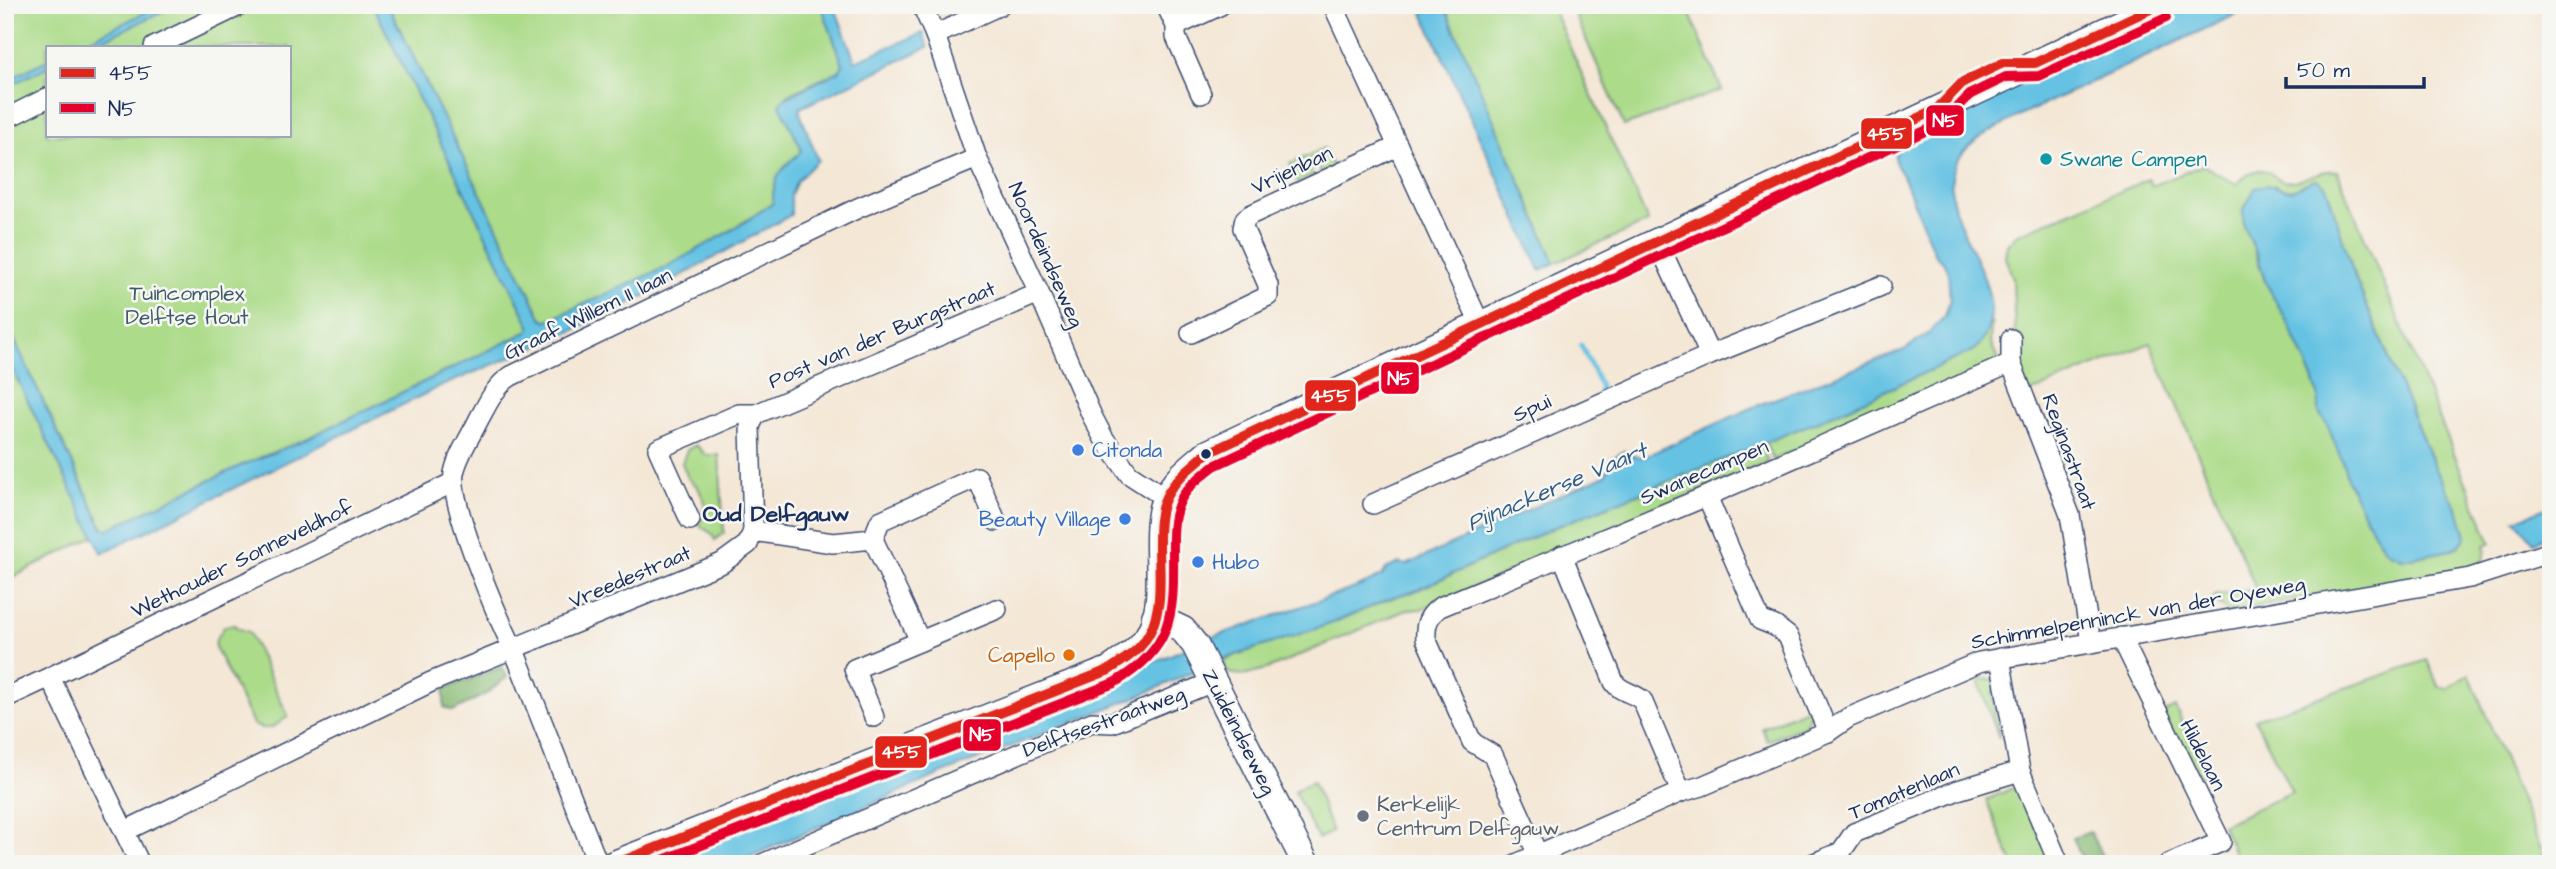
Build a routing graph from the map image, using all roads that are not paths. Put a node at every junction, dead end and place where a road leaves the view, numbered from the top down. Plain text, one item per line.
1 (241, 5) edge
2 (922, 5) edge
3 (1000, 5) edge
4 (1166, 5) edge
5 (1221, 5) edge
6 (1333, 5) edge
7 (2160, 5) edge
8 (1176, 26) junction
9 (935, 35) junction
10 (156, 46) edge
11 (1201, 94) dead end
12 (46, 98) edge
13 (5, 118) edge
14 (1398, 146) junction
15 (977, 158) junction
16 (1662, 240) junction
17 (1881, 286) dead end
18 (1039, 293) junction
19 (1480, 324) junction
20 (1191, 333) dead end
21 (2011, 339) dead end
22 (1710, 355) junction
23 (2006, 365) junction
24 (753, 420) junction
25 (454, 482) junction
26 (1707, 496) junction
27 (1166, 498) junction
28 (1373, 504) dead end
29 (690, 520) dead end
30 (996, 522) dead end
31 (753, 531) junction
32 (873, 539) junction
33 (2551, 552) edge
34 (1562, 555) junction
35 (997, 609) dead end
36 (1155, 617) junction
37 (2121, 637) junction
38 (920, 641) junction
39 (2091, 642) junction
40 (514, 650) junction
41 (2000, 658) junction
42 (1206, 665) junction
43 (50, 677) junction
44 (5, 698) edge
45 (874, 718) dead end
46 (1828, 732) junction
47 (2020, 771) junction
48 (1681, 792) junction
49 (125, 831) junction
50 (1538, 855) junction
51 (1843, 858) edge
52 (140, 864) edge
53 (598, 864) edge
54 (614, 864) edge
55 (762, 864) edge
56 (1306, 864) edge
57 (1516, 864) edge
58 (1812, 864) edge
59 (2059, 864) edge
60 (2169, 864) edge

1 - 10 street
2 - 9 street, Noordeindseweg
3 - 9 street
4 - 8 street
5 - 8 street
6 - 14 street
7 - 16 street
8 - 11 street
9 - 15 street, Noordeindseweg
12 - 13 street
14 - 19 street
14 - 20 street, Vrijenban
15 - 18 street, Noordeindseweg
15 - 25 street, Graaf Willem II laan
16 - 19 street
16 - 22 street
17 - 22 street, Spui
18 - 24 street, Post van der Burgstraat
18 - 27 street, Noordeindseweg
19 - 27 street
21 - 23 street, Reginastraat
22 - 28 street, Spui
23 - 26 street, Swanecampen
23 - 39 street, Reginastraat
24 - 29 street, Post van der Burgstraat
24 - 31 street
25 - 40 street, Graaf Willem II laan
25 - 43 street, Wethouder Sonneveldhof
26 - 34 street, Swanecampen
26 - 46 street
27 - 36 street
30 - 32 street
31 - 32 street
31 - 40 street, Vreedestraat
32 - 38 street
33 - 37 street, Schimmelpenninck van der Oyeweg
34 - 48 street
34 - 50 street, Swanecampen
35 - 38 street
36 - 42 street, Zuideindseweg
36 - 54 street
37 - 39 street, Schimmelpenninck van der Oyeweg
37 - 60 street, Hildelaan
38 - 45 street
39 - 41 street, Schimmelpenninck van der Oyeweg
40 - 49 street
40 - 53 street, Graaf Willem II laan
41 - 46 street, Schimmelpenninck van der Oyeweg
41 - 47 street
42 - 55 street, Delftsestraatweg
42 - 56 street, Zuideindseweg
43 - 44 street, Wethouder Sonneveldhof
43 - 49 street
46 - 48 street, Schimmelpenninck van der Oyeweg
47 - 51 street, Tomatenlaan
47 - 59 street
48 - 50 street, Schimmelpenninck van der Oyeweg
49 - 52 street
50 - 57 street, Schimmelpenninck van der Oyeweg
51 - 58 street, Tomatenlaan

